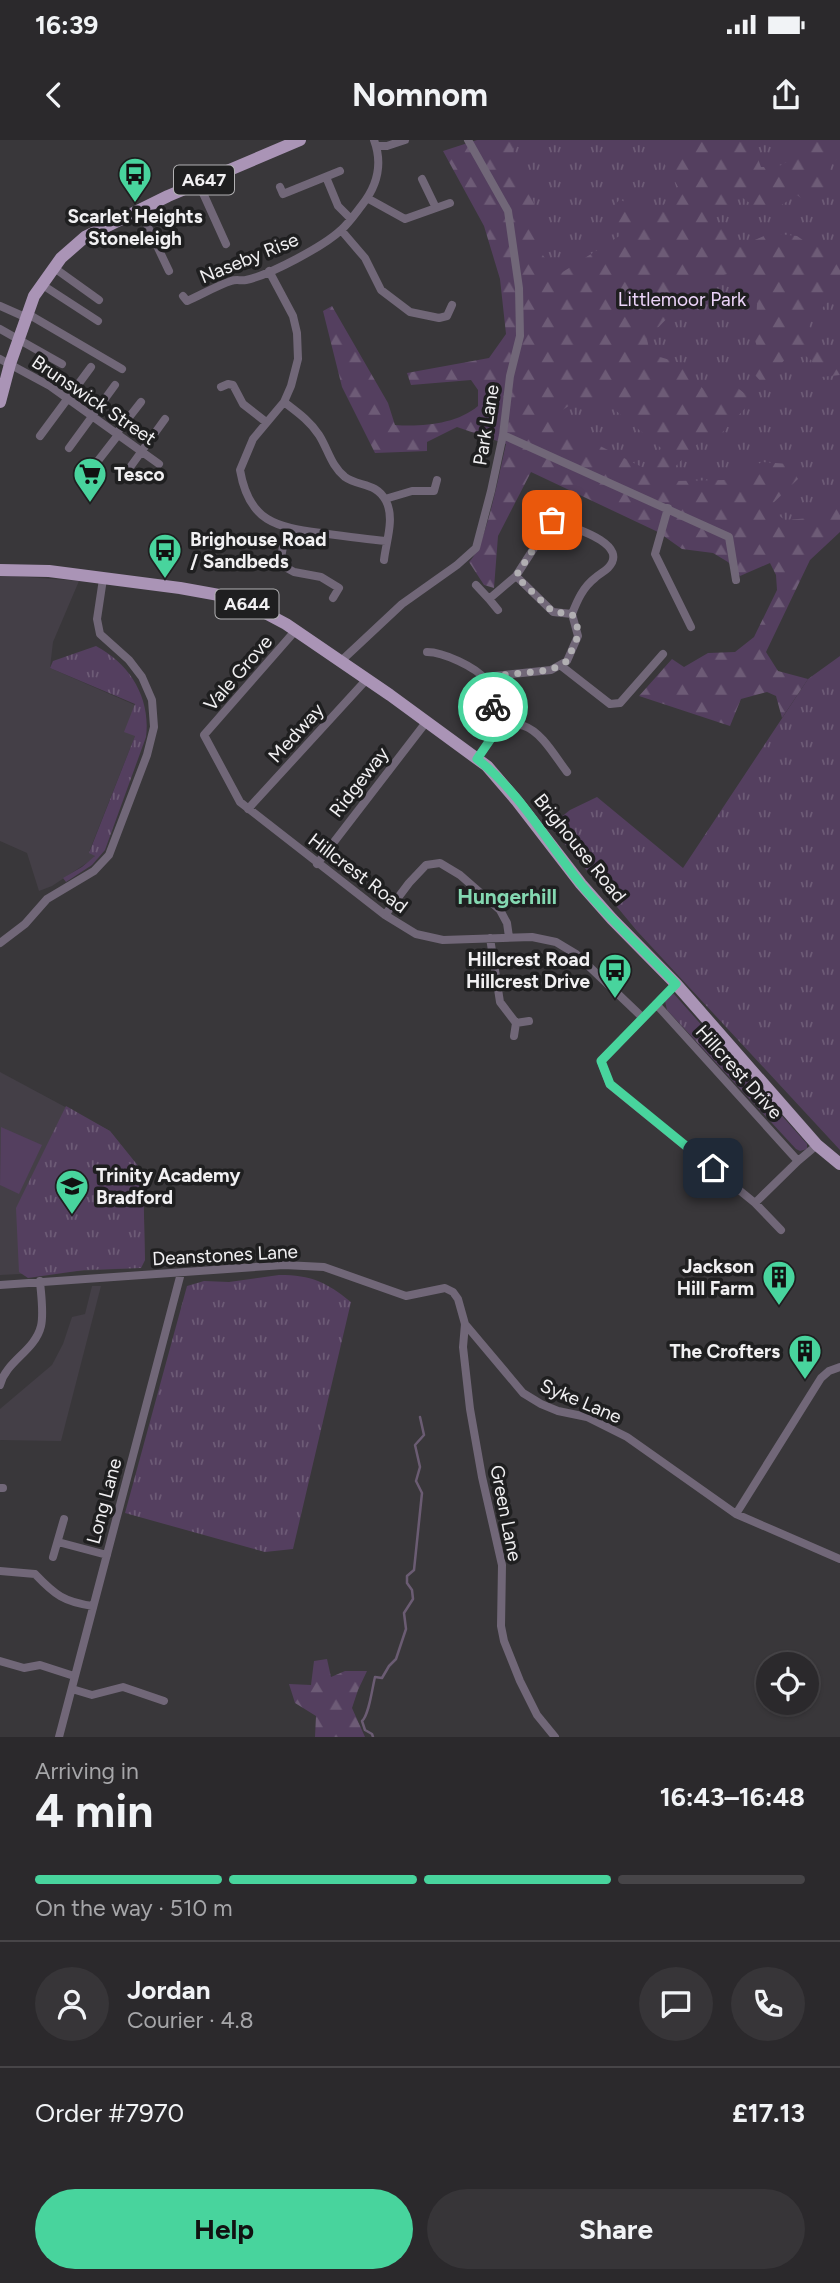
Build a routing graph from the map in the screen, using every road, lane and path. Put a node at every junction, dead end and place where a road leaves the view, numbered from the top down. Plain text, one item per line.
1 (300, 140) edge
2 (405, 140) edge
3 (468, 140) edge
4 (375, 143) edge
5 (340, 172) dead end
6 (326, 177) junction
7 (422, 179) dead end
8 (198, 182) junction
9 (280, 187) dead end
10 (367, 198) junction
11 (450, 203) dead end
12 (436, 208) junction
13 (139, 210) junction
14 (351, 219) junction
15 (341, 230) junction
16 (226, 244) dead end
17 (53, 267) junction
18 (169, 271) dead end
19 (269, 271) junction
20 (41, 284) junction
21 (99, 300) dead end
22 (186, 301) dead end
23 (452, 305) dead end
24 (0, 306) edge
25 (27, 315) junction
26 (98, 321) dead end
27 (0, 329) edge
28 (19, 340) junction
29 (5, 362) edge
30 (62, 364) dead end
31 (91, 367) dead end
32 (122, 369) dead end
33 (115, 385) dead end
34 (220, 387) dead end
35 (1, 394) edge
36 (68, 399) junction
37 (141, 402) dead end
38 (284, 402) junction
39 (93, 416) junction
40 (165, 419) dead end
41 (266, 422) junction
42 (117, 435) junction
43 (503, 435) junction
44 (40, 436) dead end
45 (69, 448) dead end
46 (141, 452) junction
47 (97, 462) dead end
48 (159, 464) dead end
49 (131, 466) dead end
50 (437, 480) dead end
51 (385, 499) junction
52 (668, 508) junction
53 (286, 529) junction
54 (386, 541) junction
55 (384, 560) dead end
56 (0, 570) edge
57 (516, 576) junction
58 (103, 579) junction
59 (736, 580) dead end
60 (475, 585) dead end
61 (333, 598) dead end
62 (489, 599) junction
63 (498, 610) dead end
64 (572, 614) junction
65 (691, 628) dead end
66 (295, 631) junction
67 (433, 650) dead end
68 (663, 654) dead end
69 (340, 662) junction
70 (559, 665) junction
71 (366, 679) junction
72 (486, 680) junction
73 (426, 721) junction
74 (501, 724) junction
75 (204, 735) joint
76 (477, 759) junction
77 (567, 772) dead end
78 (248, 809) junction
79 (317, 863) junction
80 (385, 915) junction
81 (509, 937) junction
82 (490, 938) junction
83 (0, 943) edge
84 (676, 984) junction
85 (656, 1004) junction
86 (642, 1017) junction
87 (529, 1021) dead end
88 (516, 1023) junction
89 (514, 1036) dead end
90 (817, 1146) junction
91 (798, 1161) junction
92 (840, 1164) edge
93 (755, 1203) junction
94 (781, 1230) dead end
95 (181, 1273) junction
96 (40, 1281) junction
97 (0, 1285) edge
98 (465, 1324) junction
99 (840, 1367) edge
100 (0, 1385) edge
101 (736, 1514) junction
102 (64, 1519) dead end
103 (58, 1542) junction
104 (107, 1555) junction
105 (53, 1557) dead end
106 (840, 1559) edge
107 (0, 1571) edge
108 (93, 1606) junction
109 (0, 1661) edge
110 (74, 1676) junction
111 (72, 1689) junction
112 (164, 1701) dead end
113 (62, 1736) edge
114 (555, 1737) edge

1 - 8 main road, A647
2 - 4 street
3 - 43 street, Park Lane
4 - 10 street, Naseby Rise
5 - 6 street
6 - 9 street
6 - 14 street
7 - 12 street
8 - 13 main road, A647
8 - 16 street
10 - 12 street
10 - 14 street, Naseby Rise
11 - 12 street
13 - 17 main road, A647
13 - 18 street
14 - 15 street, Naseby Rise
15 - 19 street, Naseby Rise
15 - 23 street
17 - 20 main road, A647
17 - 21 street
19 - 22 street, Naseby Rise
19 - 38 street
20 - 25 main road, A647
20 - 26 street
24 - 25 street
25 - 28 main road, A647
25 - 32 street
27 - 28 street
28 - 29 main road, A647
28 - 30 street
29 - 35 main road, A647
29 - 36 street, Brunswick Street
31 - 36 street
33 - 39 street
34 - 41 street
36 - 39 street, Brunswick Street
36 - 44 street
37 - 42 street
38 - 41 street
38 - 51 street
39 - 42 street, Brunswick Street
39 - 45 street
40 - 46 street
41 - 53 street
42 - 46 street, Brunswick Street
42 - 47 street
43 - 52 street
43 - 69 street, Park Lane
46 - 48 street, Brunswick Street
46 - 49 street
50 - 51 street
51 - 54 street
52 - 59 street
52 - 65 street
53 - 54 street
53 - 61 street
54 - 55 street
56 - 58 main road, Brighouse Road / A644
57 - 62 street
57 - 64 street
57 - 64 street
58 - 66 main road, Brighouse Road / A644
58 - 83 street
60 - 62 street
62 - 63 street
64 - 70 street
66 - 69 main road, Brighouse Road / A644
66 - 75 street, Vale Grove
67 - 72 street
68 - 70 street
69 - 71 main road, Brighouse Road / A644
70 - 72 street
71 - 73 main road, Brighouse Road / A644
71 - 78 street, Medway
72 - 74 street
73 - 76 main road, Brighouse Road / A644
73 - 79 street, Ridgeway
74 - 76 street
74 - 77 street
75 - 78 street, Hillcrest Road
76 - 84 main road, Brighouse Road / A644
78 - 79 street, Hillcrest Road
79 - 80 street, Hillcrest Road
80 - 81 street
80 - 82 street, Hillcrest Road
81 - 82 street, Hillcrest Road
81 - 86 street, Hillcrest Road
82 - 88 street
84 - 85 street
84 - 90 main road, Brighouse Road / A644
85 - 86 street
85 - 91 street, Hillcrest Drive
86 - 93 street
87 - 88 street
88 - 89 street
90 - 91 street
90 - 92 main road, Brighouse Road / A644
91 - 93 street
93 - 94 street
95 - 96 street, Deanstones Lane
95 - 98 street, Deanstones Lane
95 - 104 street, Long Lane
96 - 97 street, Deanstones Lane
96 - 100 street
98 - 101 street, Syke Lane
98 - 114 street, Green Lane
99 - 101 street
101 - 106 street, Syke Lane
102 - 103 street
103 - 104 street
103 - 105 street
104 - 108 street, Long Lane
107 - 108 street
108 - 110 street, Long Lane
109 - 110 street
110 - 111 street, Long Lane
111 - 112 street
111 - 113 street, Long Lane

